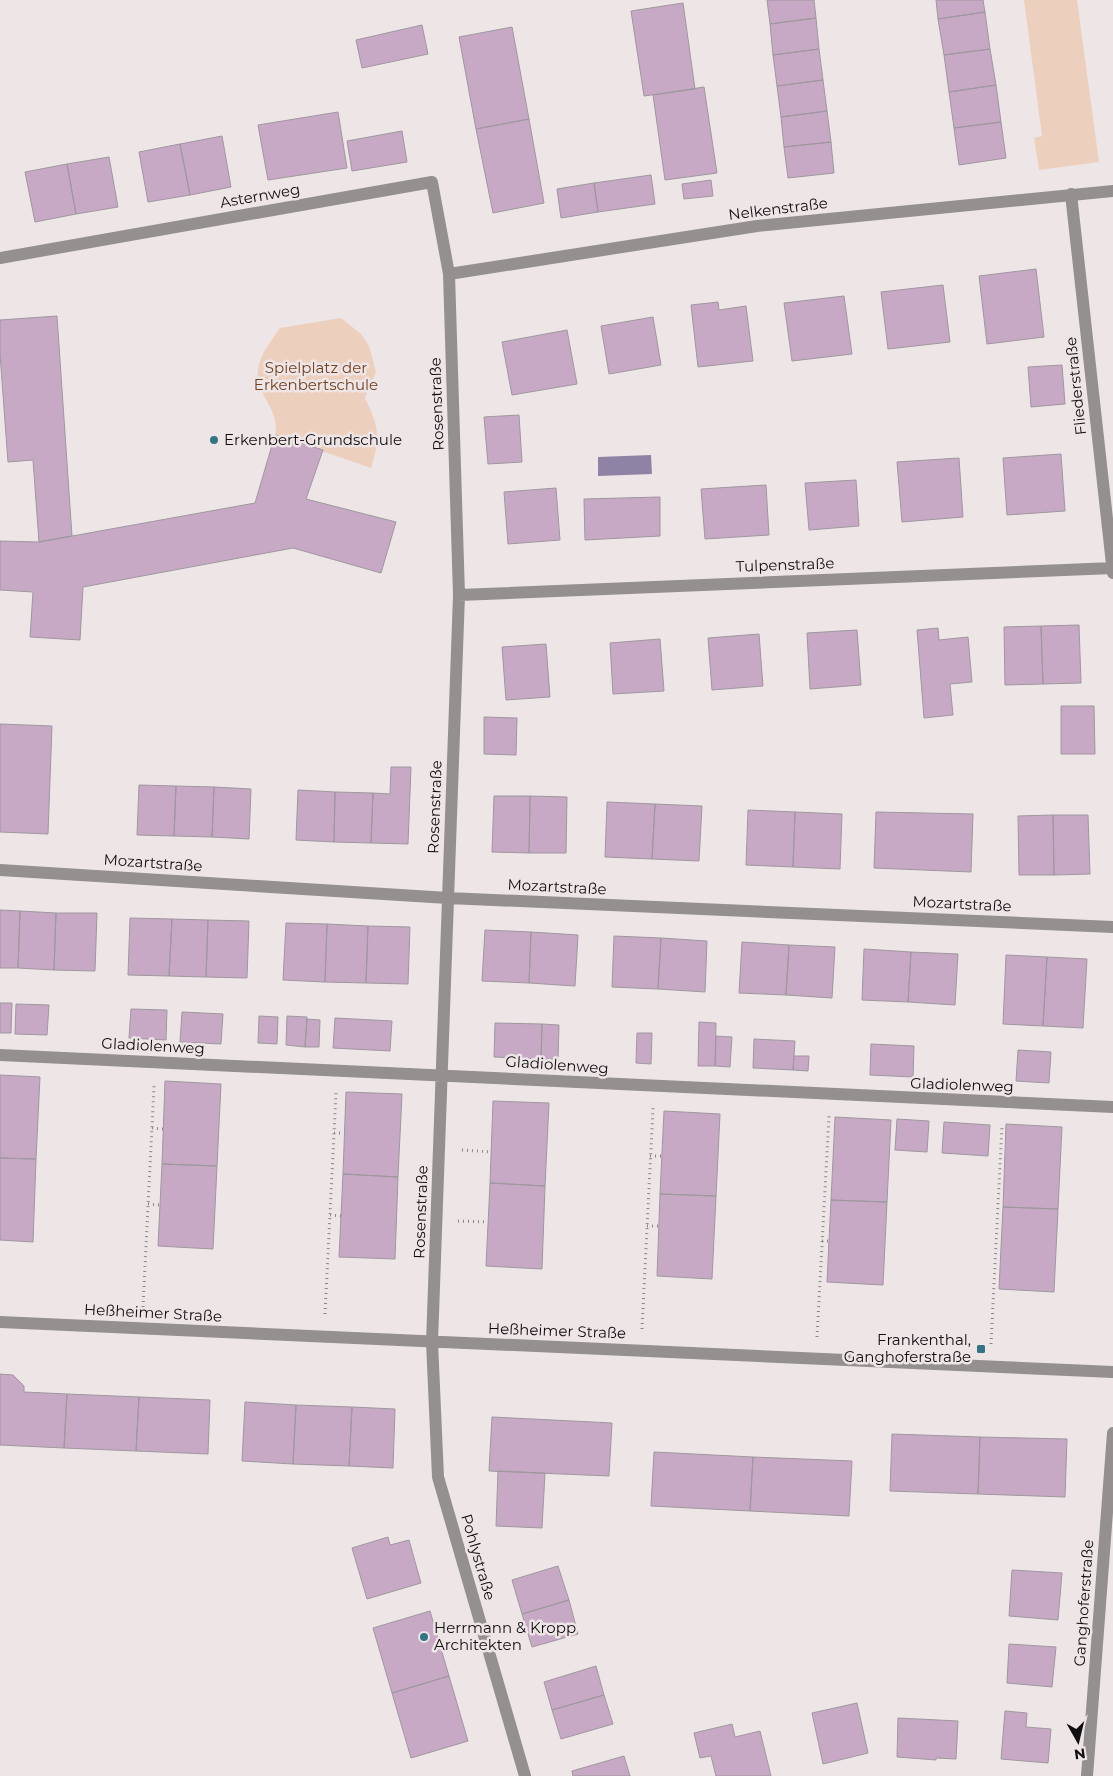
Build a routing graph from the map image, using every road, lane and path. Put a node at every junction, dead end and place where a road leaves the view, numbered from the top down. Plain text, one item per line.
1 (1113, 191) edge
2 (1071, 194) junction
3 (0, 258) edge
4 (449, 274) junction
5 (1113, 568) edge
6 (1113, 573) edge
7 (459, 595) junction
8 (0, 870) edge
9 (448, 898) junction
10 (1113, 927) edge
11 (0, 1055) edge
12 (156, 1063) junction
13 (338, 1070) junction
14 (442, 1074) junction
15 (654, 1088) junction
16 (830, 1095) junction
17 (1004, 1103) junction
18 (1113, 1108) edge
19 (152, 1128) junction
20 (163, 1128) dead end
21 (334, 1132) junction
22 (344, 1133) dead end
23 (439, 1149) junction
24 (491, 1152) dead end
25 (650, 1156) junction
26 (662, 1156) dead end
27 (826, 1168) junction
28 (832, 1168) dead end
29 (148, 1204) junction
30 (160, 1205) dead end
31 (330, 1215) junction
32 (341, 1216) dead end
33 (647, 1226) junction
34 (659, 1226) dead end
35 (822, 1241) junction
36 (829, 1241) dead end
37 (996, 1250) junction
38 (1001, 1250) dead end
39 (0, 1322) edge
40 (142, 1329) junction
41 (324, 1337) junction
42 (432, 1342) junction
43 (641, 1351) junction
44 (815, 1358) junction
45 (990, 1366) junction
46 (1113, 1372) edge
47 (1113, 1433) edge
48 (525, 1776) edge
49 (1088, 1776) edge

1 - 2 street, Nelkenstraße
2 - 4 street, Nelkenstraße
2 - 5 street, Fliederstraße
3 - 4 street, Asternweg
4 - 7 street, Rosenstraße
5 - 6 street, Fliederstraße
5 - 7 street, Tulpenstraße
7 - 9 street, Rosenstraße
8 - 9 street, Mozartstraße
9 - 10 street, Mozartstraße
9 - 14 street, Rosenstraße
11 - 12 street, Gladiolenweg
12 - 13 street, Gladiolenweg
12 - 19 path
13 - 14 street, Gladiolenweg
13 - 21 path
14 - 15 street, Gladiolenweg
14 - 23 street, Rosenstraße
15 - 16 street, Gladiolenweg
15 - 25 path
16 - 17 street, Gladiolenweg
16 - 27 path
17 - 18 street, Gladiolenweg
17 - 37 path
19 - 20 path
19 - 29 path
21 - 22 path
21 - 31 path
23 - 24 path
23 - 42 street, Rosenstraße
25 - 26 path
25 - 33 path
27 - 28 path
27 - 35 path
29 - 30 path
29 - 40 path
31 - 32 path
31 - 41 path
33 - 34 path
33 - 43 path
35 - 36 path
35 - 44 path
37 - 38 path
37 - 45 path
39 - 40 street, Heßheimer Straße
40 - 41 street, Heßheimer Straße
41 - 42 street, Heßheimer Straße
42 - 43 street, Heßheimer Straße
42 - 48 street, Pohlystraße
43 - 44 street, Heßheimer Straße
44 - 45 street, Heßheimer Straße
45 - 46 street, Heßheimer Straße
47 - 49 street, Ganghoferstraße

